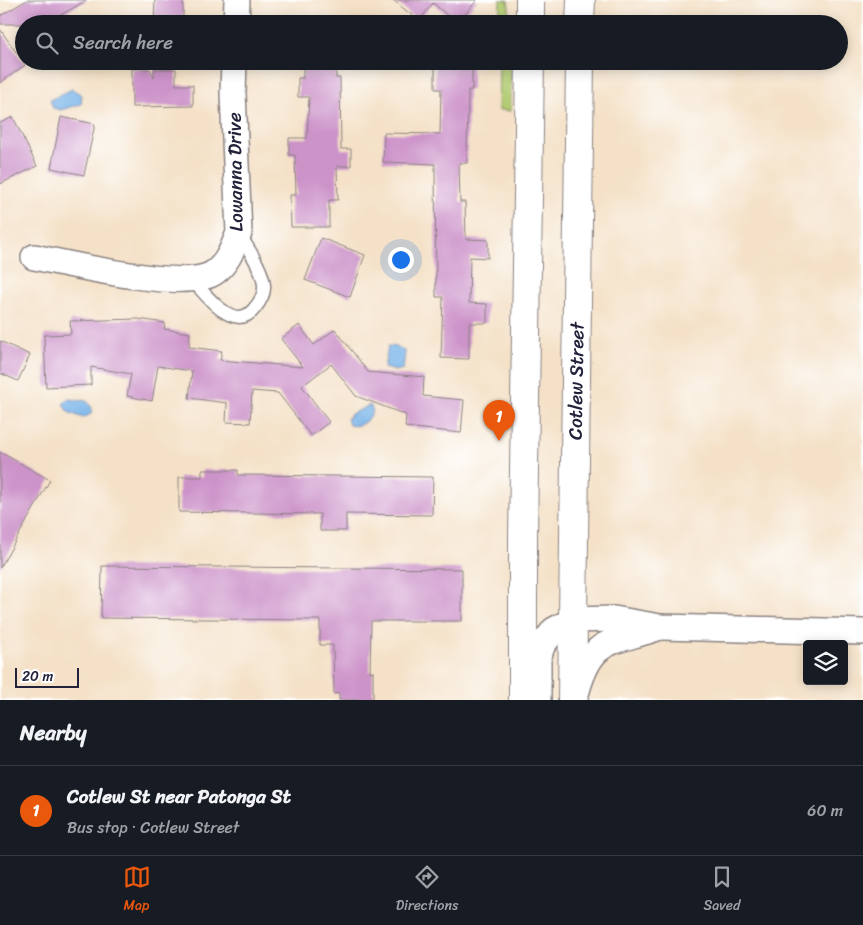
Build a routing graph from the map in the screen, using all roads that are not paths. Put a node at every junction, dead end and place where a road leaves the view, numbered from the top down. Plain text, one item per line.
1 (237, 0) edge
2 (580, 0) edge
3 (236, 15) edge
4 (580, 15) edge
5 (234, 70) edge
6 (530, 70) edge
7 (580, 70) edge
8 (239, 233) junction
9 (34, 257) dead end
10 (192, 278) junction
11 (573, 620) junction
12 (660, 627) junction
13 (863, 632) edge
14 (523, 700) edge
15 (538, 700) edge
16 (573, 700) edge

1 - 3 street
2 - 4 main road
5 - 8 street, Lowanna Drive
6 - 14 main road
7 - 11 main road, Cotlew Street
8 - 10 street, Lowanna Drive
8 - 10 lane
9 - 10 street, Lowanna Drive
11 - 12 street
11 - 15 street
11 - 16 main road, Cotlew Street
12 - 13 street
12 - 16 street

